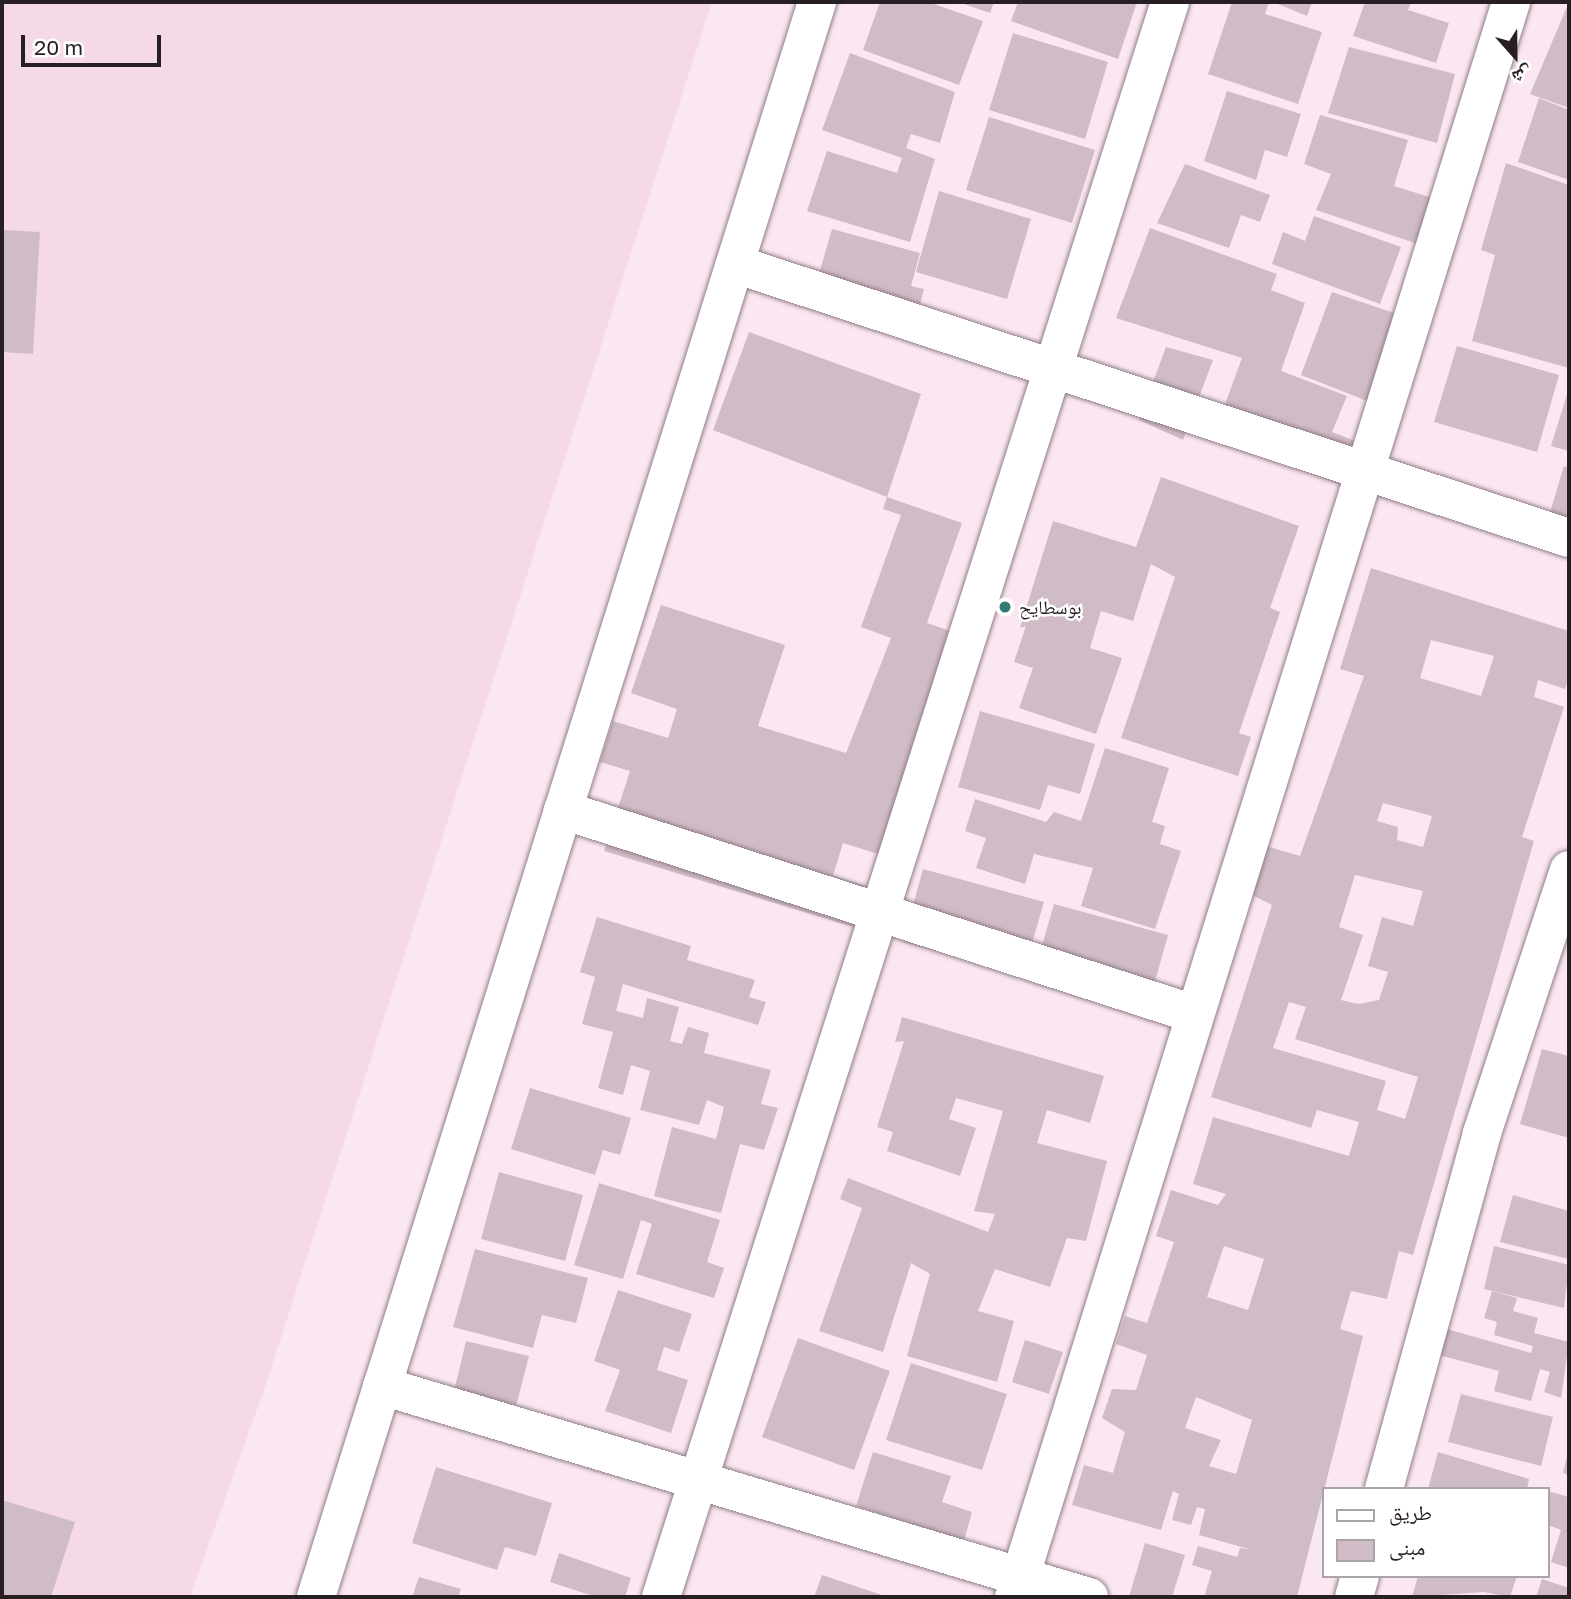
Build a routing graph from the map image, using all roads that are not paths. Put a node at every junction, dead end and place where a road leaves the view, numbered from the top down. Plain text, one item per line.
1 (817, 2) edge
2 (1170, 2) edge
3 (1511, 2) edge
4 (735, 264) junction
5 (1053, 369) junction
6 (1367, 472) junction
7 (1569, 538) edge
8 (563, 810) junction
9 (1569, 870) edge
10 (880, 912) junction
11 (1191, 1013) junction
12 (382, 1386) junction
13 (698, 1481) junction
14 (1385, 1487) edge
15 (1359, 1578) edge
16 (1017, 1587) edge
17 (316, 1597) edge
18 (661, 1597) edge
19 (1089, 1597) edge
20 (1354, 1597) edge

1 - 4 street
2 - 5 street
3 - 6 street
4 - 5 street
4 - 8 street
5 - 6 street
5 - 10 street
6 - 7 street
6 - 11 street
8 - 10 street
8 - 12 street
9 - 14 street
10 - 11 street
10 - 13 street
11 - 16 street
12 - 13 street
12 - 17 street
13 - 16 street
13 - 18 street
15 - 20 street
16 - 19 street

